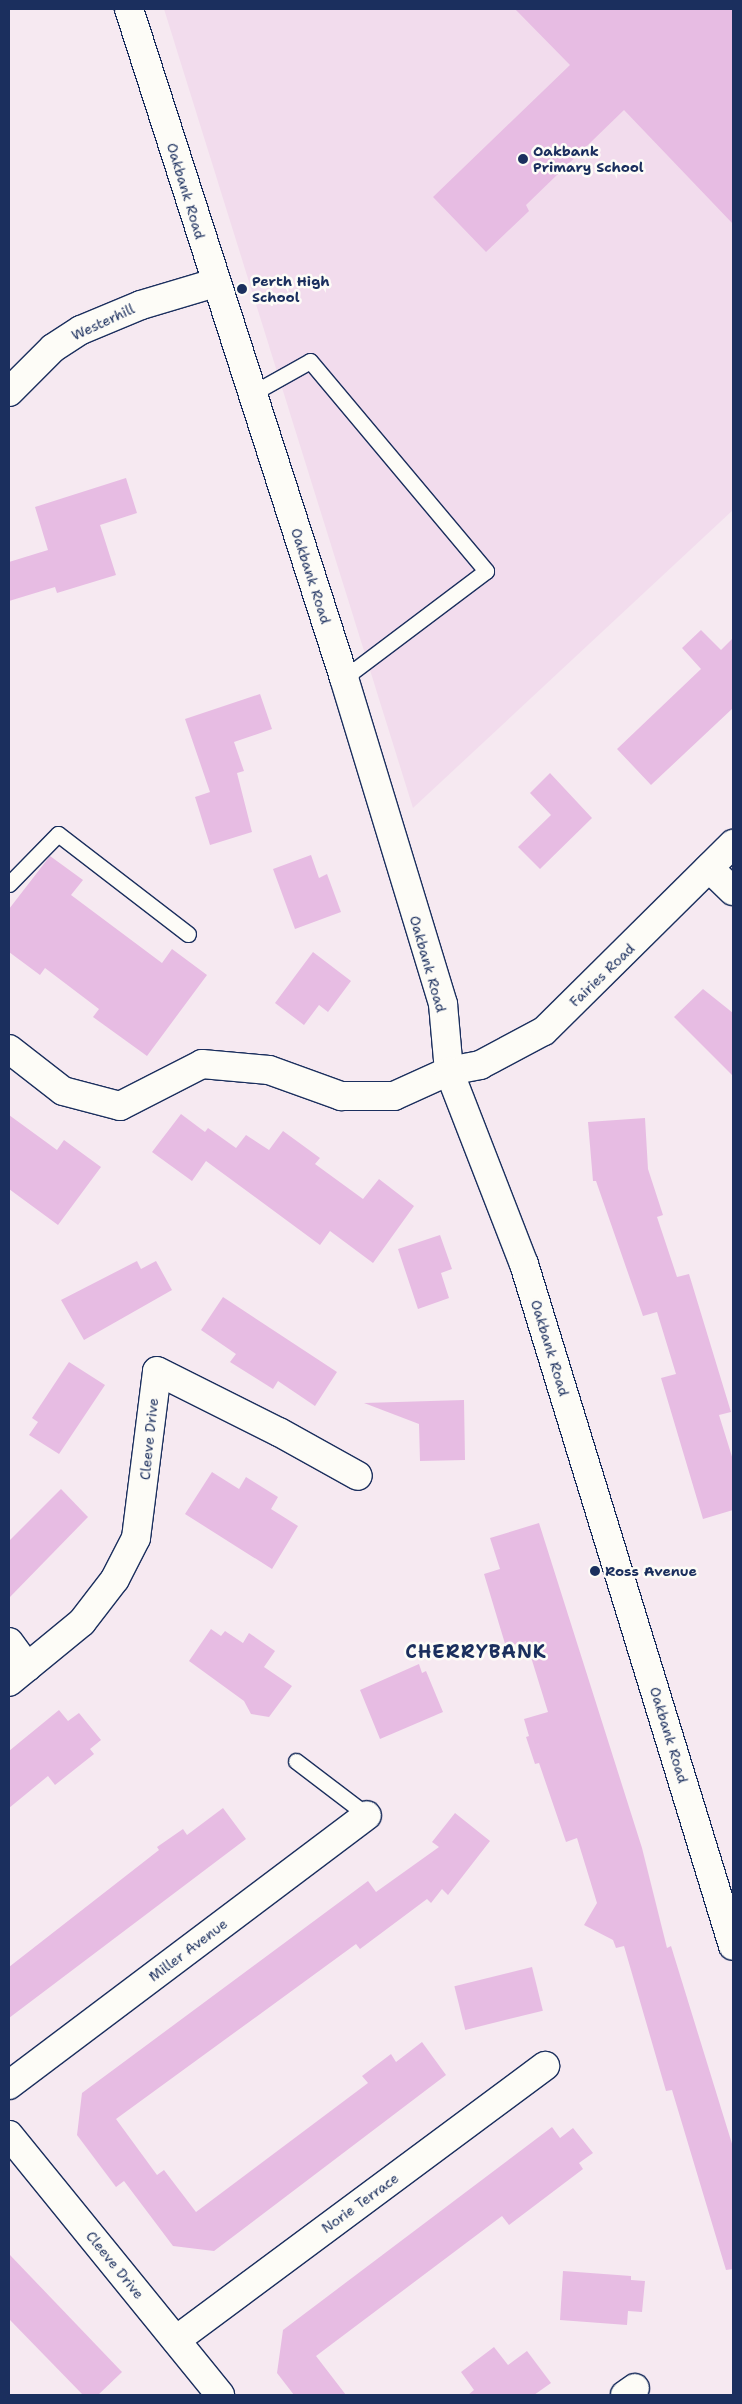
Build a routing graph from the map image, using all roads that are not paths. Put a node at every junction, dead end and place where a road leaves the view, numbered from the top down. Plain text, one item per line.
1 (129, 9) edge
2 (215, 283) junction
3 (9, 392) edge
4 (253, 392) junction
5 (344, 678) junction
6 (733, 844) edge
7 (709, 868) junction
8 (9, 884) edge
9 (733, 891) edge
10 (188, 934) dead end
11 (9, 1049) edge
12 (448, 1071) junction
13 (358, 1476) dead end
14 (9, 1642) edge
15 (18, 1675) edge
16 (296, 1761) dead end
17 (367, 1815) joint
18 (733, 1946) edge
19 (545, 2066) dead end
20 (9, 2085) edge
21 (9, 2135) edge
22 (176, 2340) junction
23 (220, 2395) edge

1 - 2 street, Oakbank Road
2 - 3 street, Westerhill
2 - 4 street, Oakbank Road
4 - 5 street, Oakbank Road
4 - 5 lane
5 - 12 street, Oakbank Road
6 - 7 street, Fairies Road
7 - 9 street
7 - 12 street, Fairies Road
8 - 10 lane
11 - 12 street
12 - 18 street, Oakbank Road
13 - 15 street, Cleeve Drive
14 - 15 street
16 - 17 lane
17 - 20 street, Miller Avenue
19 - 22 street, Norie Terrace
21 - 22 street, Cleeve Drive
22 - 23 street, Cleeve Drive

